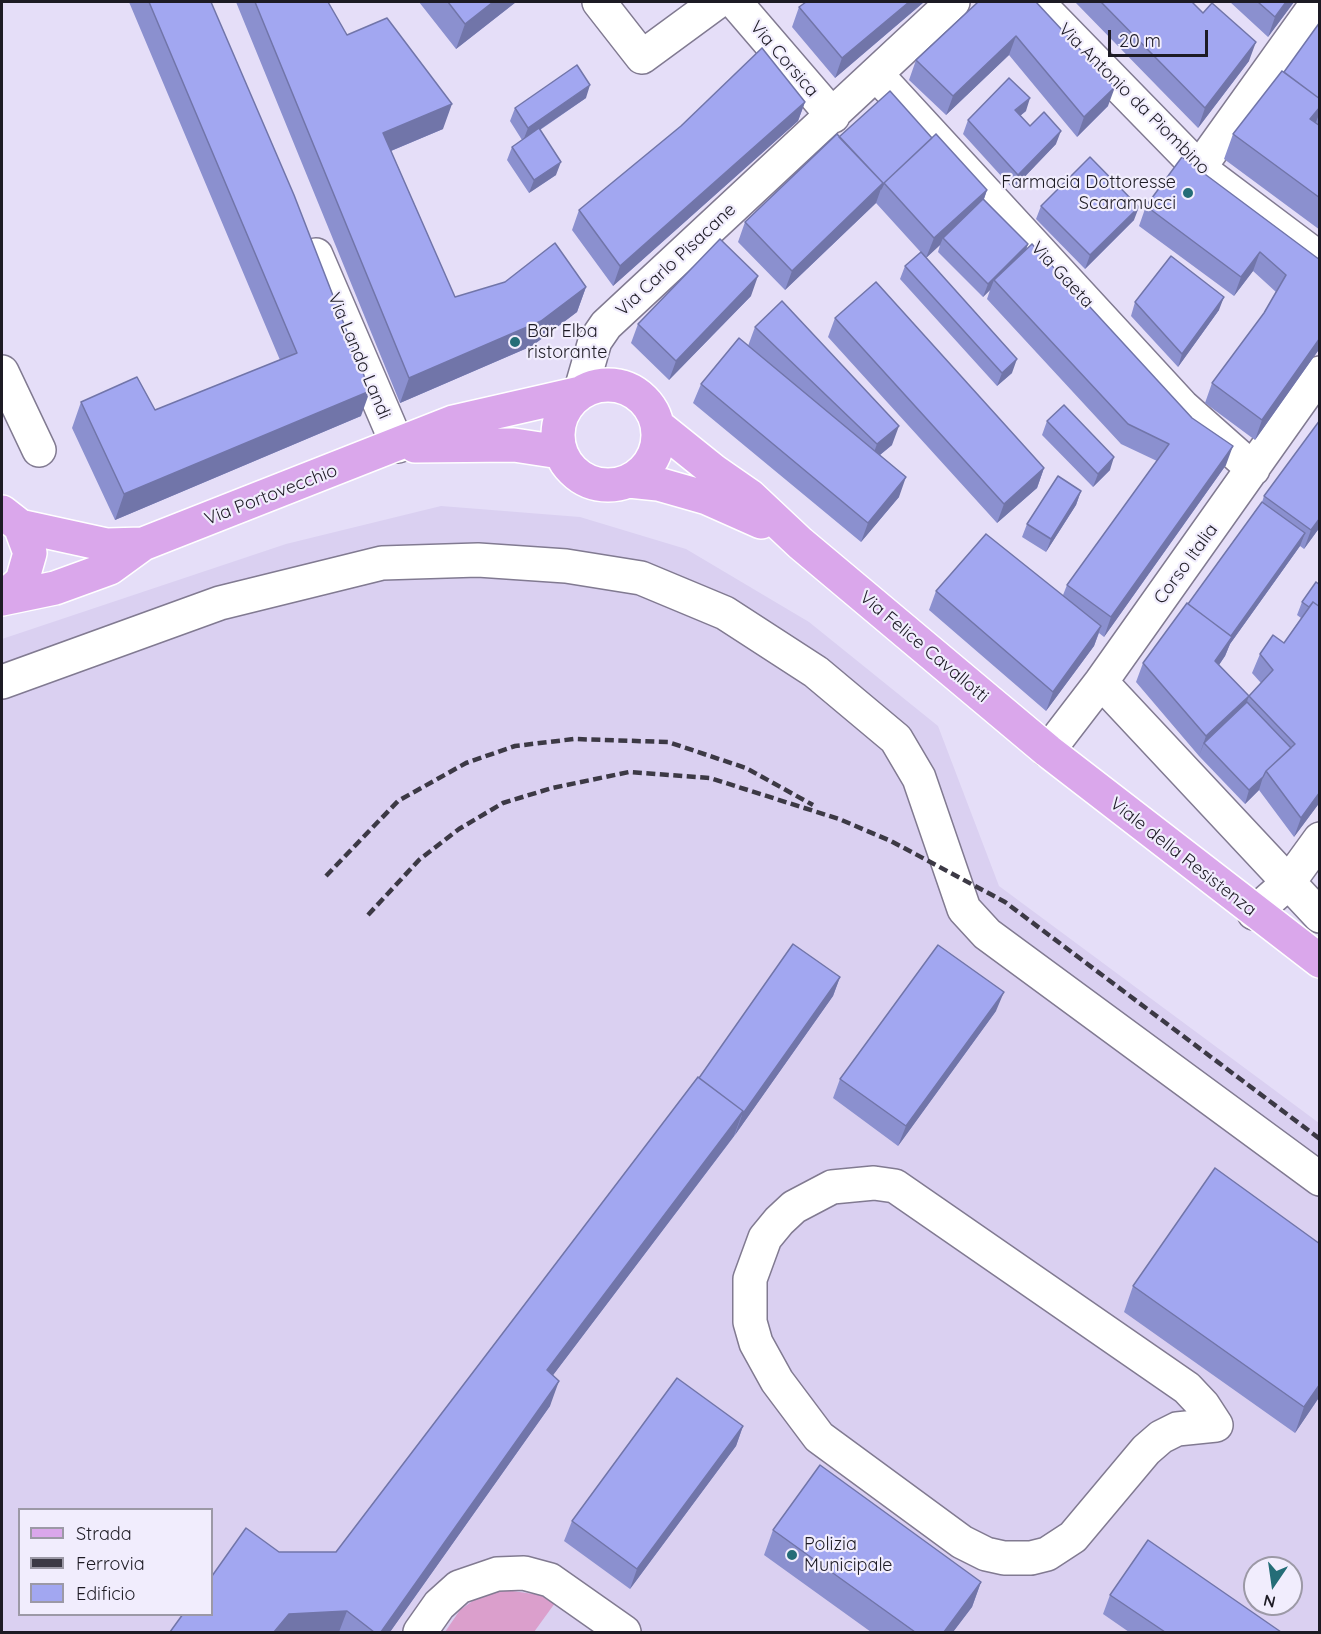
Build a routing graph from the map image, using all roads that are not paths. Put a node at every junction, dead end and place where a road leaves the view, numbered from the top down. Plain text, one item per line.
1 (599, 2) edge
2 (717, 2) edge
3 (735, 2) edge
4 (953, 2) edge
5 (1037, 2) edge
6 (1318, 2) edge
7 (877, 75) junction
8 (833, 116) junction
9 (1199, 168) junction
10 (305, 229) edge
11 (1320, 259) edge
12 (2, 372) edge
13 (1320, 373) edge
14 (580, 393) junction
15 (658, 426) junction
16 (398, 446) junction
17 (39, 450) dead end
18 (560, 452) junction
19 (1253, 469) junction
20 (629, 481) junction
21 (8, 513) edge
22 (800, 543) junction
23 (143, 544) junction
24 (2, 599) edge
25 (2, 682) edge
26 (1101, 682) junction
27 (1048, 751) junction
28 (1320, 839) edge
29 (1288, 883) junction
30 (1254, 913) junction
31 (1320, 916) edge
32 (1320, 961) edge
33 (1320, 1179) edge
34 (777, 1381) joint
35 (420, 1632) edge
36 (624, 1632) edge

1 - 2 street
3 - 8 street, Via Corsica
4 - 7 street, Via Carlo Pisacane
5 - 9 street, Via Antonio da Piombino
6 - 9 street
7 - 8 street, Via Carlo Pisacane
7 - 19 street, Via Gaeta
8 - 14 street, Via Carlo Pisacane
9 - 11 street, Via Antonio da Piombino
10 - 16 street, Via Lando Landi
12 - 17 street
13 - 19 street, Corso Italia
14 - 15 main road, Via Felice Cavallotti
14 - 16 main road
14 - 18 main road
15 - 20 main road
15 - 22 main road, Via Felice Cavallotti
16 - 18 main road
16 - 23 main road, Via Portovecchio
18 - 20 main road, Via Felice Cavallotti
19 - 26 street, Corso Italia
20 - 22 main road, Via Felice Cavallotti
21 - 23 main road, Via Portovecchio
21 - 24 main road
22 - 27 main road, Via Felice Cavallotti
23 - 24 main road, Via Portovecchio
25 - 33 street
26 - 27 street, Corso Italia
26 - 29 street
27 - 30 main road, Viale della Resistenza
28 - 29 street
29 - 30 street
29 - 31 street
30 - 32 main road, Viale della Resistenza
34 - 34 street
35 - 36 street

